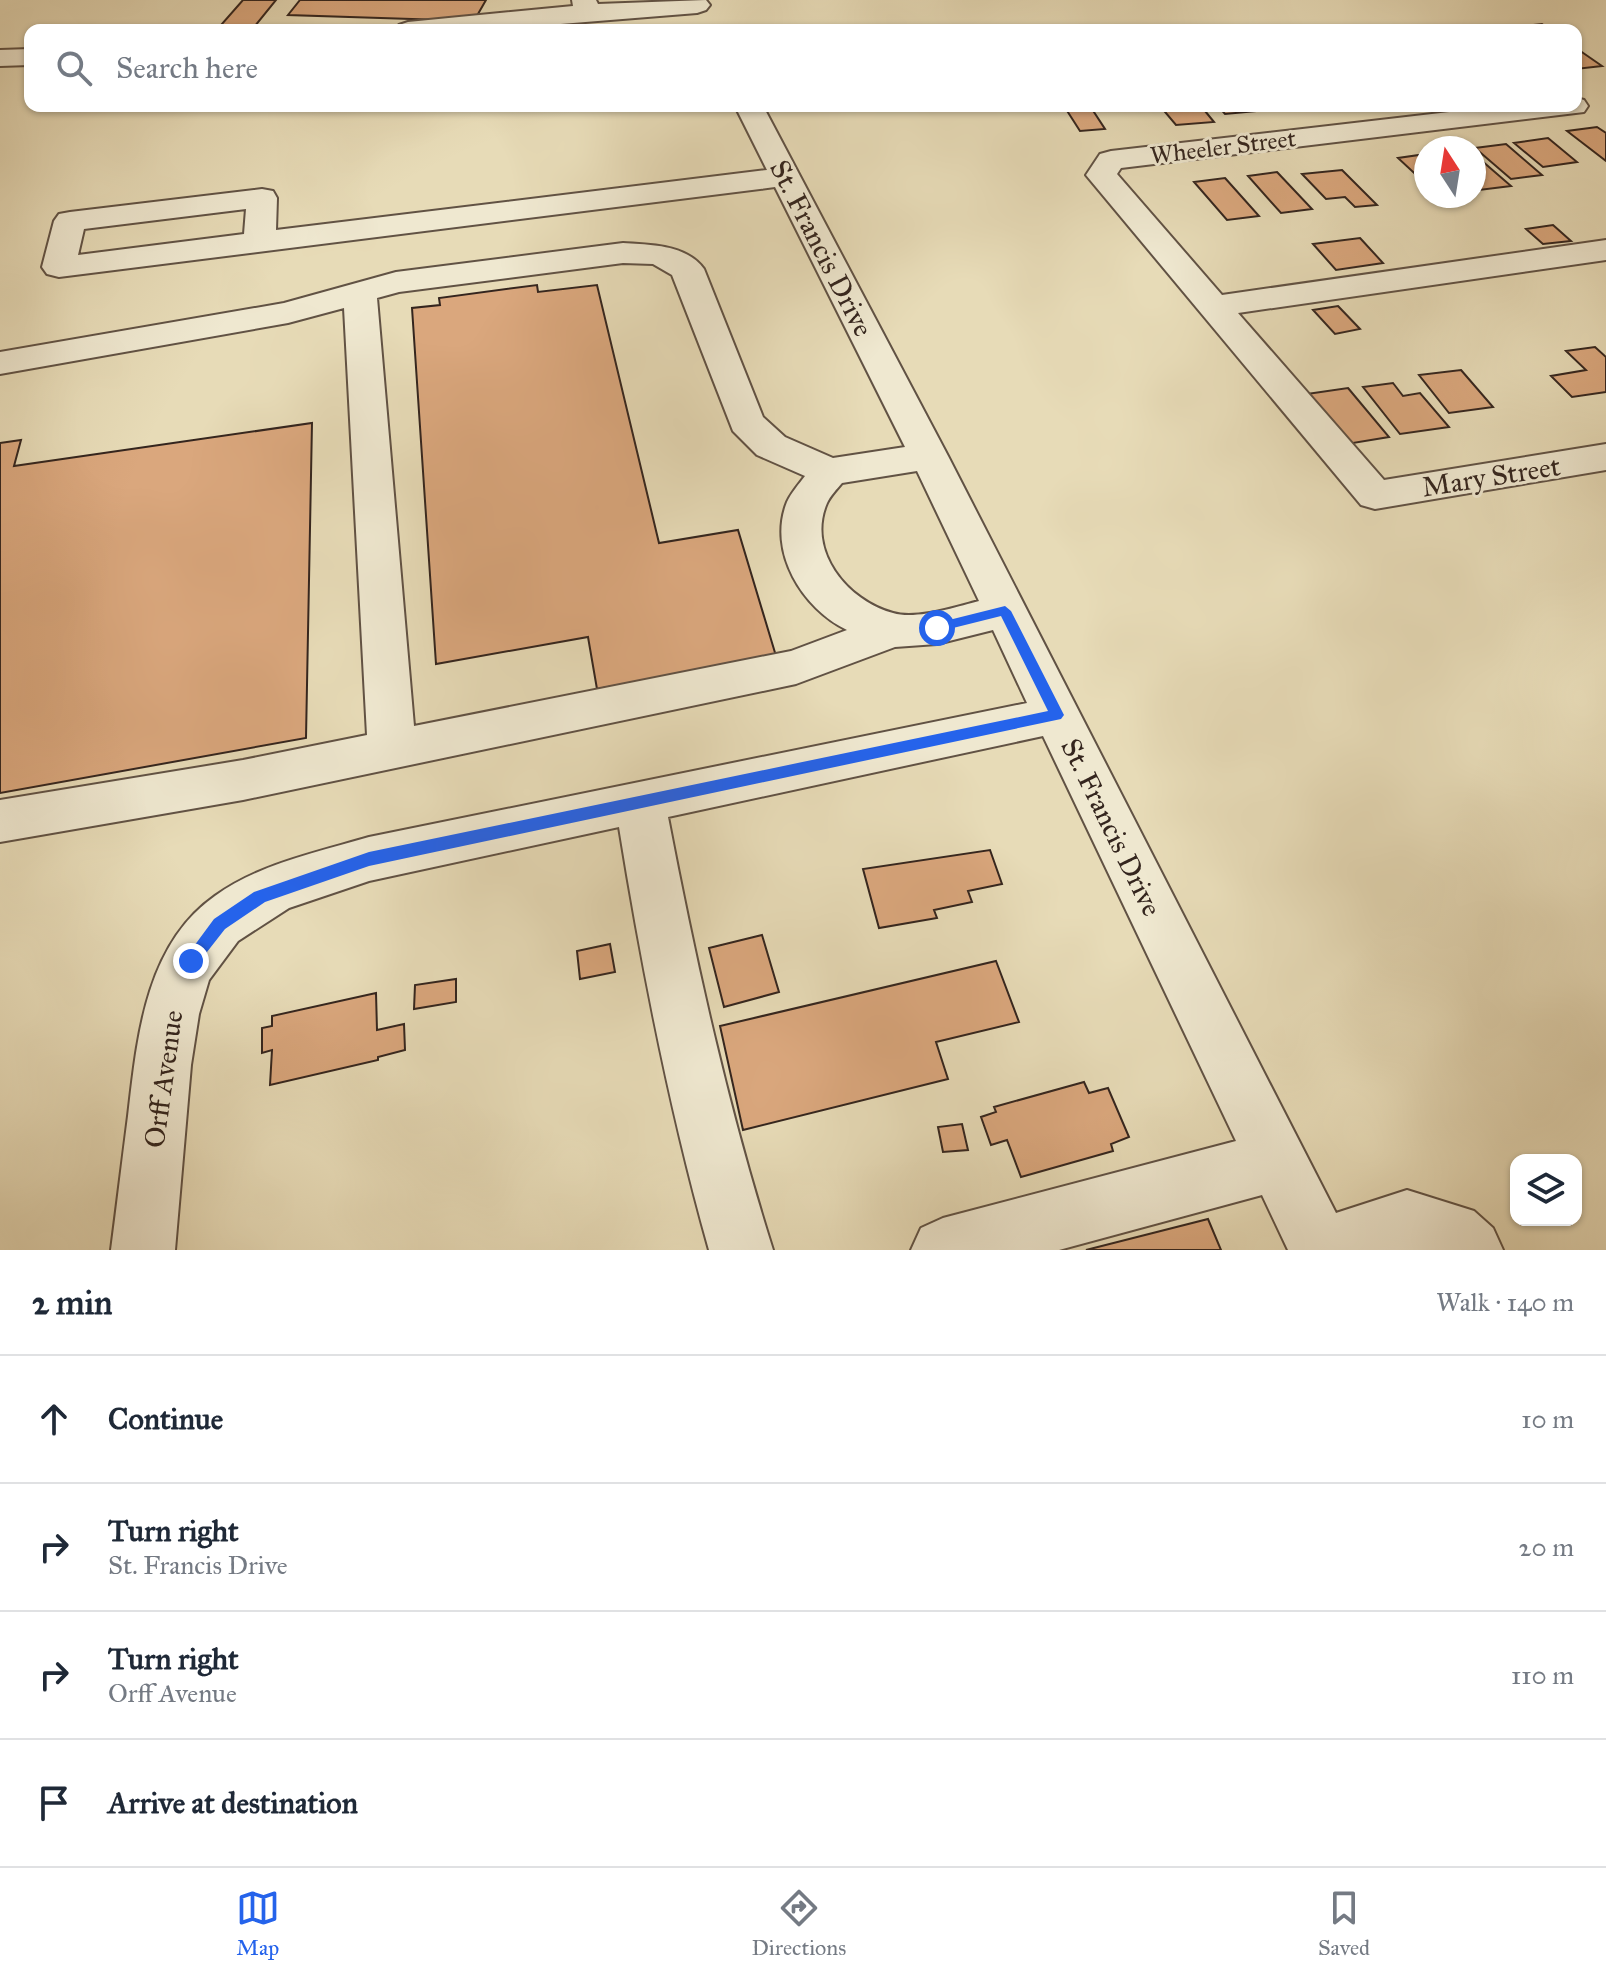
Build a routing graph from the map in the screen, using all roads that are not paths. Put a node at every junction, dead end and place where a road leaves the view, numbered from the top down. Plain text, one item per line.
1 (696, 2) edge
2 (586, 6) edge
3 (452, 24) edge
4 (707, 24) edge
5 (24, 57) edge
6 (0, 58) edge
7 (1606, 102) edge
8 (1582, 105) edge
9 (752, 112) edge
10 (1523, 112) edge
11 (785, 177) junction
12 (259, 244) junction
13 (1606, 250) edge
14 (360, 291) junction
15 (1216, 306) junction
16 (0, 363) edge
17 (929, 456) junction
18 (1606, 457) edge
19 (829, 472) junction
20 (1005, 611) junction
21 (891, 631) junction
22 (1057, 715) junction
23 (392, 749) junction
24 (640, 802) junction
25 (0, 821) edge
26 (1276, 1161) junction
27 (1321, 1249) edge
28 (143, 1250) edge
29 (741, 1250) edge
30 (943, 1250) edge
31 (1471, 1250) edge

1 - 2 street
1 - 4 street
2 - 3 street
5 - 6 street
7 - 8 street, Wheeler Street
9 - 11 street, St. Francis Drive
10 - 15 street, Wheeler Street
11 - 12 street
11 - 17 street, St. Francis Drive
12 - 12 street
13 - 15 street
14 - 16 street
14 - 19 street
14 - 23 street
15 - 18 street, Mary Street
17 - 19 street
17 - 20 street, St. Francis Drive
19 - 21 street
20 - 21 street
20 - 22 street, St. Francis Drive
21 - 23 street
22 - 24 street, Orff Avenue
22 - 26 street, St. Francis Drive
23 - 25 street
24 - 28 street, Orff Avenue
24 - 29 street
26 - 27 street, St. Francis Drive
26 - 30 street
27 - 31 street

